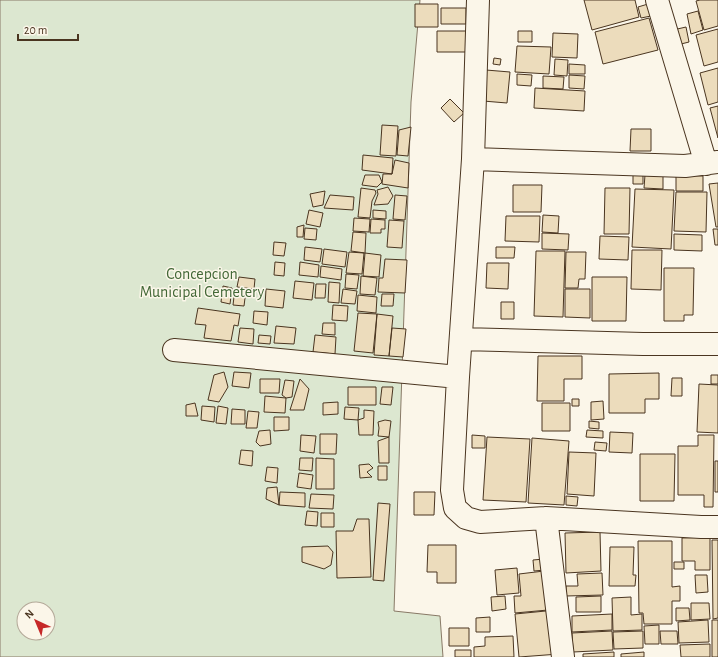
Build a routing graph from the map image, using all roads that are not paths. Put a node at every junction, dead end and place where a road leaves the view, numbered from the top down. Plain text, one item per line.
1 (478, 0) edge
2 (657, 0) edge
3 (473, 159) junction
4 (712, 163) edge
5 (461, 339) junction
6 (718, 344) edge
7 (174, 350) dead end
8 (458, 377) junction
9 (546, 518) junction
10 (718, 527) edge
11 (563, 657) edge

1 - 3 street
2 - 4 street
3 - 4 street
3 - 5 street
5 - 6 street
5 - 8 street
7 - 8 street
8 - 9 street
9 - 10 street
9 - 11 street

